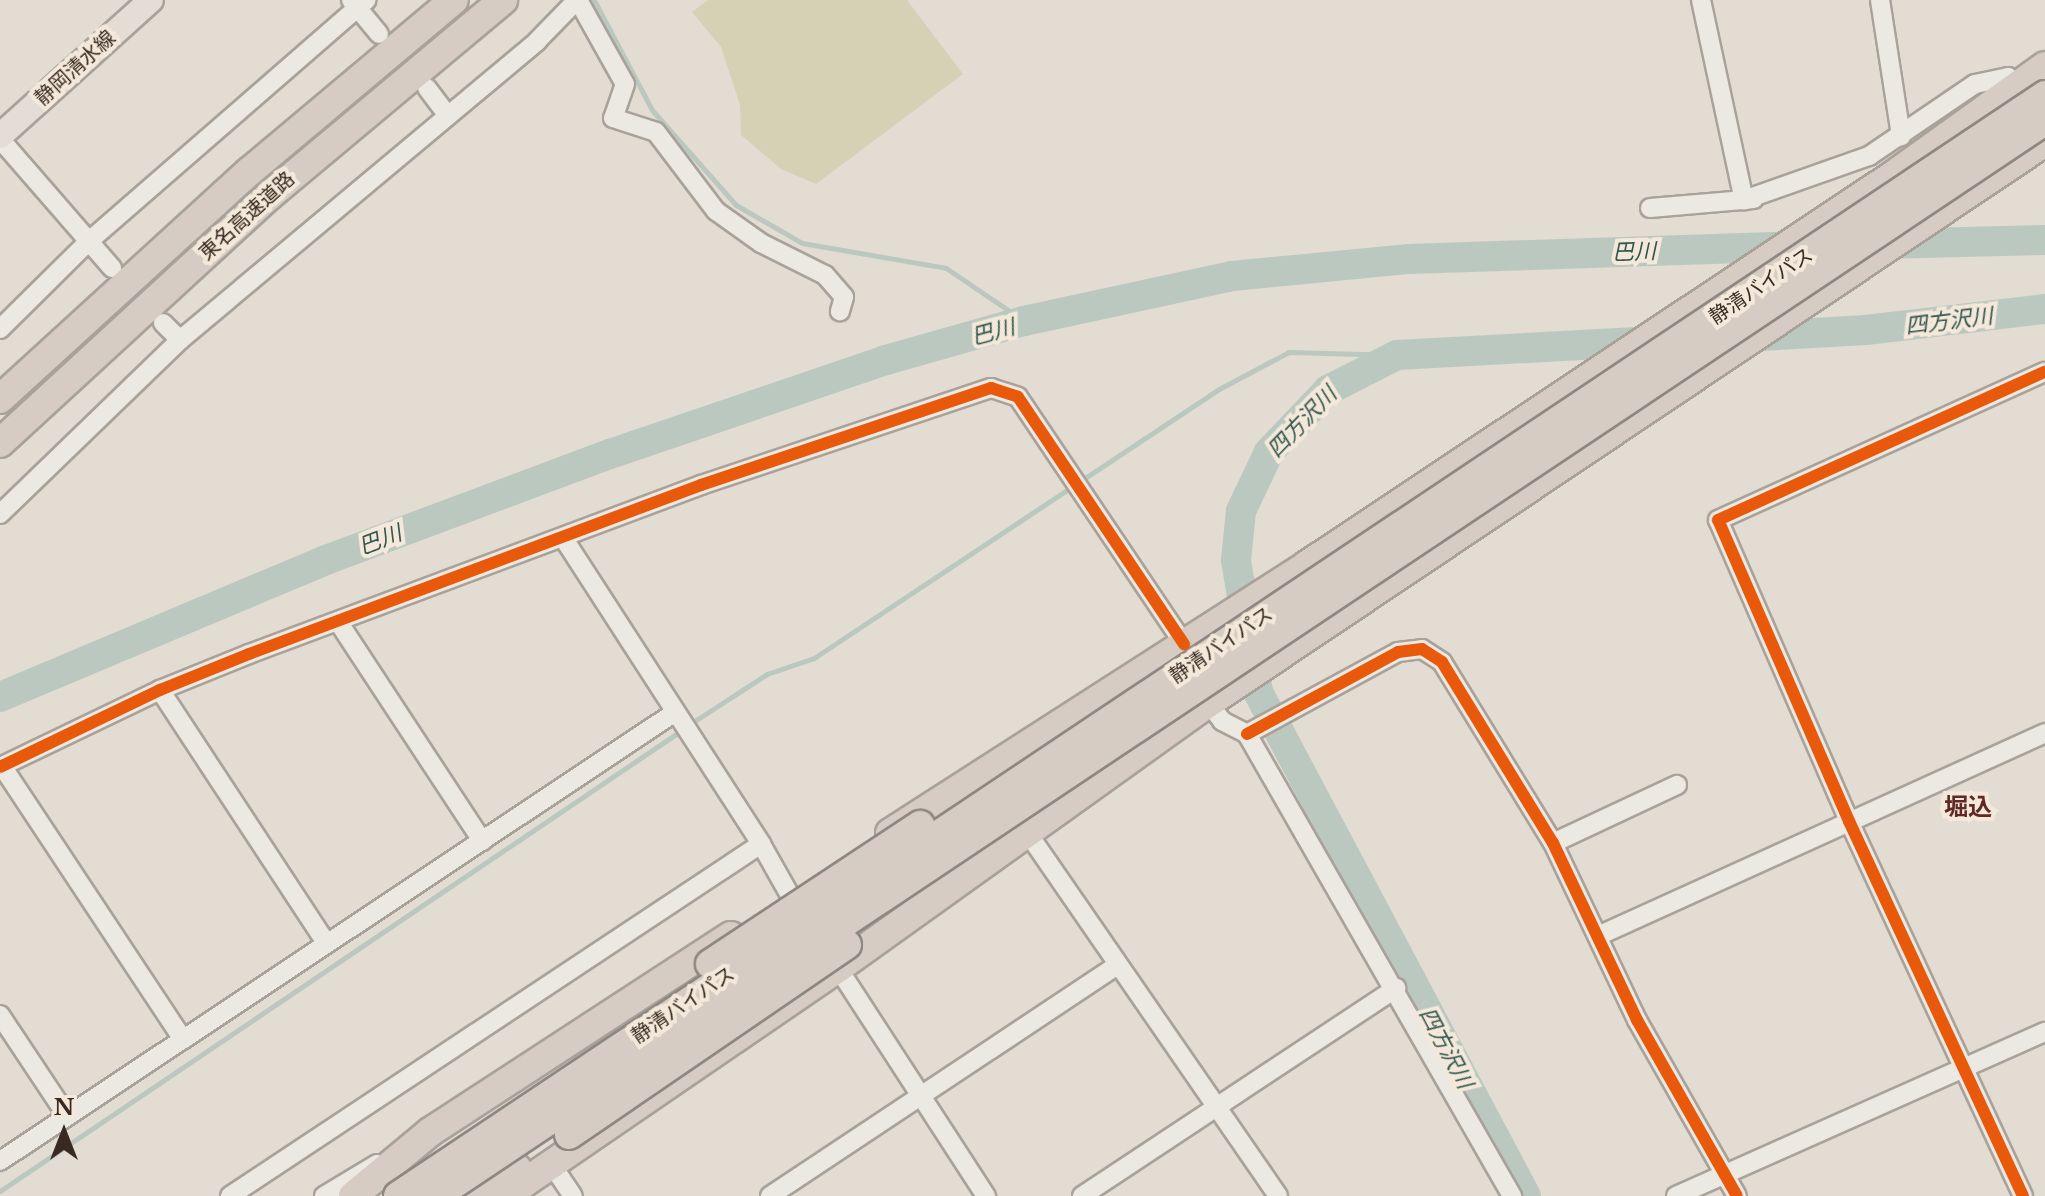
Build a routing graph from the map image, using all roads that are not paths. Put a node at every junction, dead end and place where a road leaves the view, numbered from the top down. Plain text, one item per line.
1 (151, 0) edge
2 (454, 0) edge
3 (503, 0) edge
4 (577, 0) edge
5 (1701, 0) edge
6 (1880, 0) edge
7 (358, 2) edge
8 (379, 34) dead end
9 (2045, 66) edge
10 (427, 88) dead end
11 (2036, 100) edge
12 (447, 115) junction
13 (1901, 136) junction
14 (0, 138) edge
15 (2045, 142) edge
16 (1892, 176) junction
17 (1744, 200) junction
18 (1650, 208) dead end
19 (88, 242) junction
20 (112, 268) dead end
21 (840, 311) dead end
22 (163, 323) dead end
23 (0, 329) edge
24 (180, 340) junction
25 (2045, 372) edge
26 (0, 399) edge
27 (0, 443) edge
28 (0, 514) edge
29 (564, 539) junction
30 (339, 623) junction
31 (1178, 657) junction
32 (160, 690) junction
33 (1208, 692) junction
34 (674, 713) junction
35 (1251, 731) junction
36 (2045, 733) edge
37 (1, 766) edge
38 (1677, 785) dead end
39 (1849, 821) junction
40 (1027, 832) junction
41 (482, 841) junction
42 (1553, 843) junction
43 (761, 844) junction
44 (789, 898) junction
45 (1600, 935) junction
46 (326, 943) junction
47 (1116, 966) junction
48 (838, 968) junction
49 (1396, 988) junction
50 (0, 1015) edge
51 (2045, 1032) edge
52 (183, 1039) junction
53 (1964, 1068) junction
54 (920, 1098) junction
55 (1216, 1108) junction
56 (67, 1116) junction
57 (414, 1145) junction
58 (0, 1161) edge
59 (552, 1165) junction
60 (1724, 1174) junction
61 (230, 1196) edge
62 (324, 1196) edge
63 (353, 1196) edge
64 (371, 1196) edge
65 (398, 1196) edge
66 (436, 1196) edge
67 (473, 1196) edge
68 (505, 1196) edge
69 (573, 1196) edge
70 (770, 1196) edge
71 (986, 1196) edge
72 (1082, 1196) edge
73 (1278, 1196) edge
74 (1512, 1196) edge
75 (1676, 1196) edge
76 (1737, 1196) edge
77 (2023, 1196) edge

1 - 14 main road, 静岡清水線
2 - 26 highway, 東名高速道路
3 - 27 highway, 東名高速道路
4 - 12 street
4 - 21 street
5 - 17 street
6 - 13 street
7 - 8 street
7 - 19 street
9 - 11 highway
10 - 12 street
11 - 13 street
11 - 16 highway
11 - 31 highway, 静清バイパス, bridge
11 - 33 highway, 静清バイパス, bridge
12 - 24 street
13 - 17 street
14 - 19 street
15 - 33 highway
16 - 17 street
16 - 31 highway
17 - 18 street
19 - 20 street
19 - 23 street
22 - 24 street
24 - 28 street
25 - 39 street
29 - 30 street
29 - 31 street
29 - 34 street
30 - 32 street
30 - 41 street
31 - 33 street
31 - 44 highway
31 - 64 highway, bridge
31 - 65 highway, 静清バイパス, bridge
32 - 37 street
32 - 46 street
33 - 35 street
33 - 40 highway
33 - 66 highway, 静清バイパス, bridge
33 - 67 highway, bridge
34 - 41 street
34 - 43 street
35 - 42 street
35 - 49 street
36 - 39 street
37 - 52 street
38 - 42 street
39 - 45 street
39 - 53 street
40 - 47 street
40 - 48 highway
41 - 46 street
42 - 45 street
43 - 44 street
43 - 61 street
44 - 48 street
44 - 57 highway
45 - 60 street
46 - 52 street
47 - 54 street
47 - 55 street
48 - 54 street
48 - 59 highway
49 - 55 street
49 - 74 street
50 - 56 street
51 - 53 street
52 - 56 street
53 - 60 street
53 - 77 street
54 - 70 street
54 - 71 street
55 - 72 street
55 - 73 street
56 - 58 street
57 - 62 street
57 - 63 highway
59 - 68 highway
59 - 69 street
60 - 75 street
60 - 76 street

